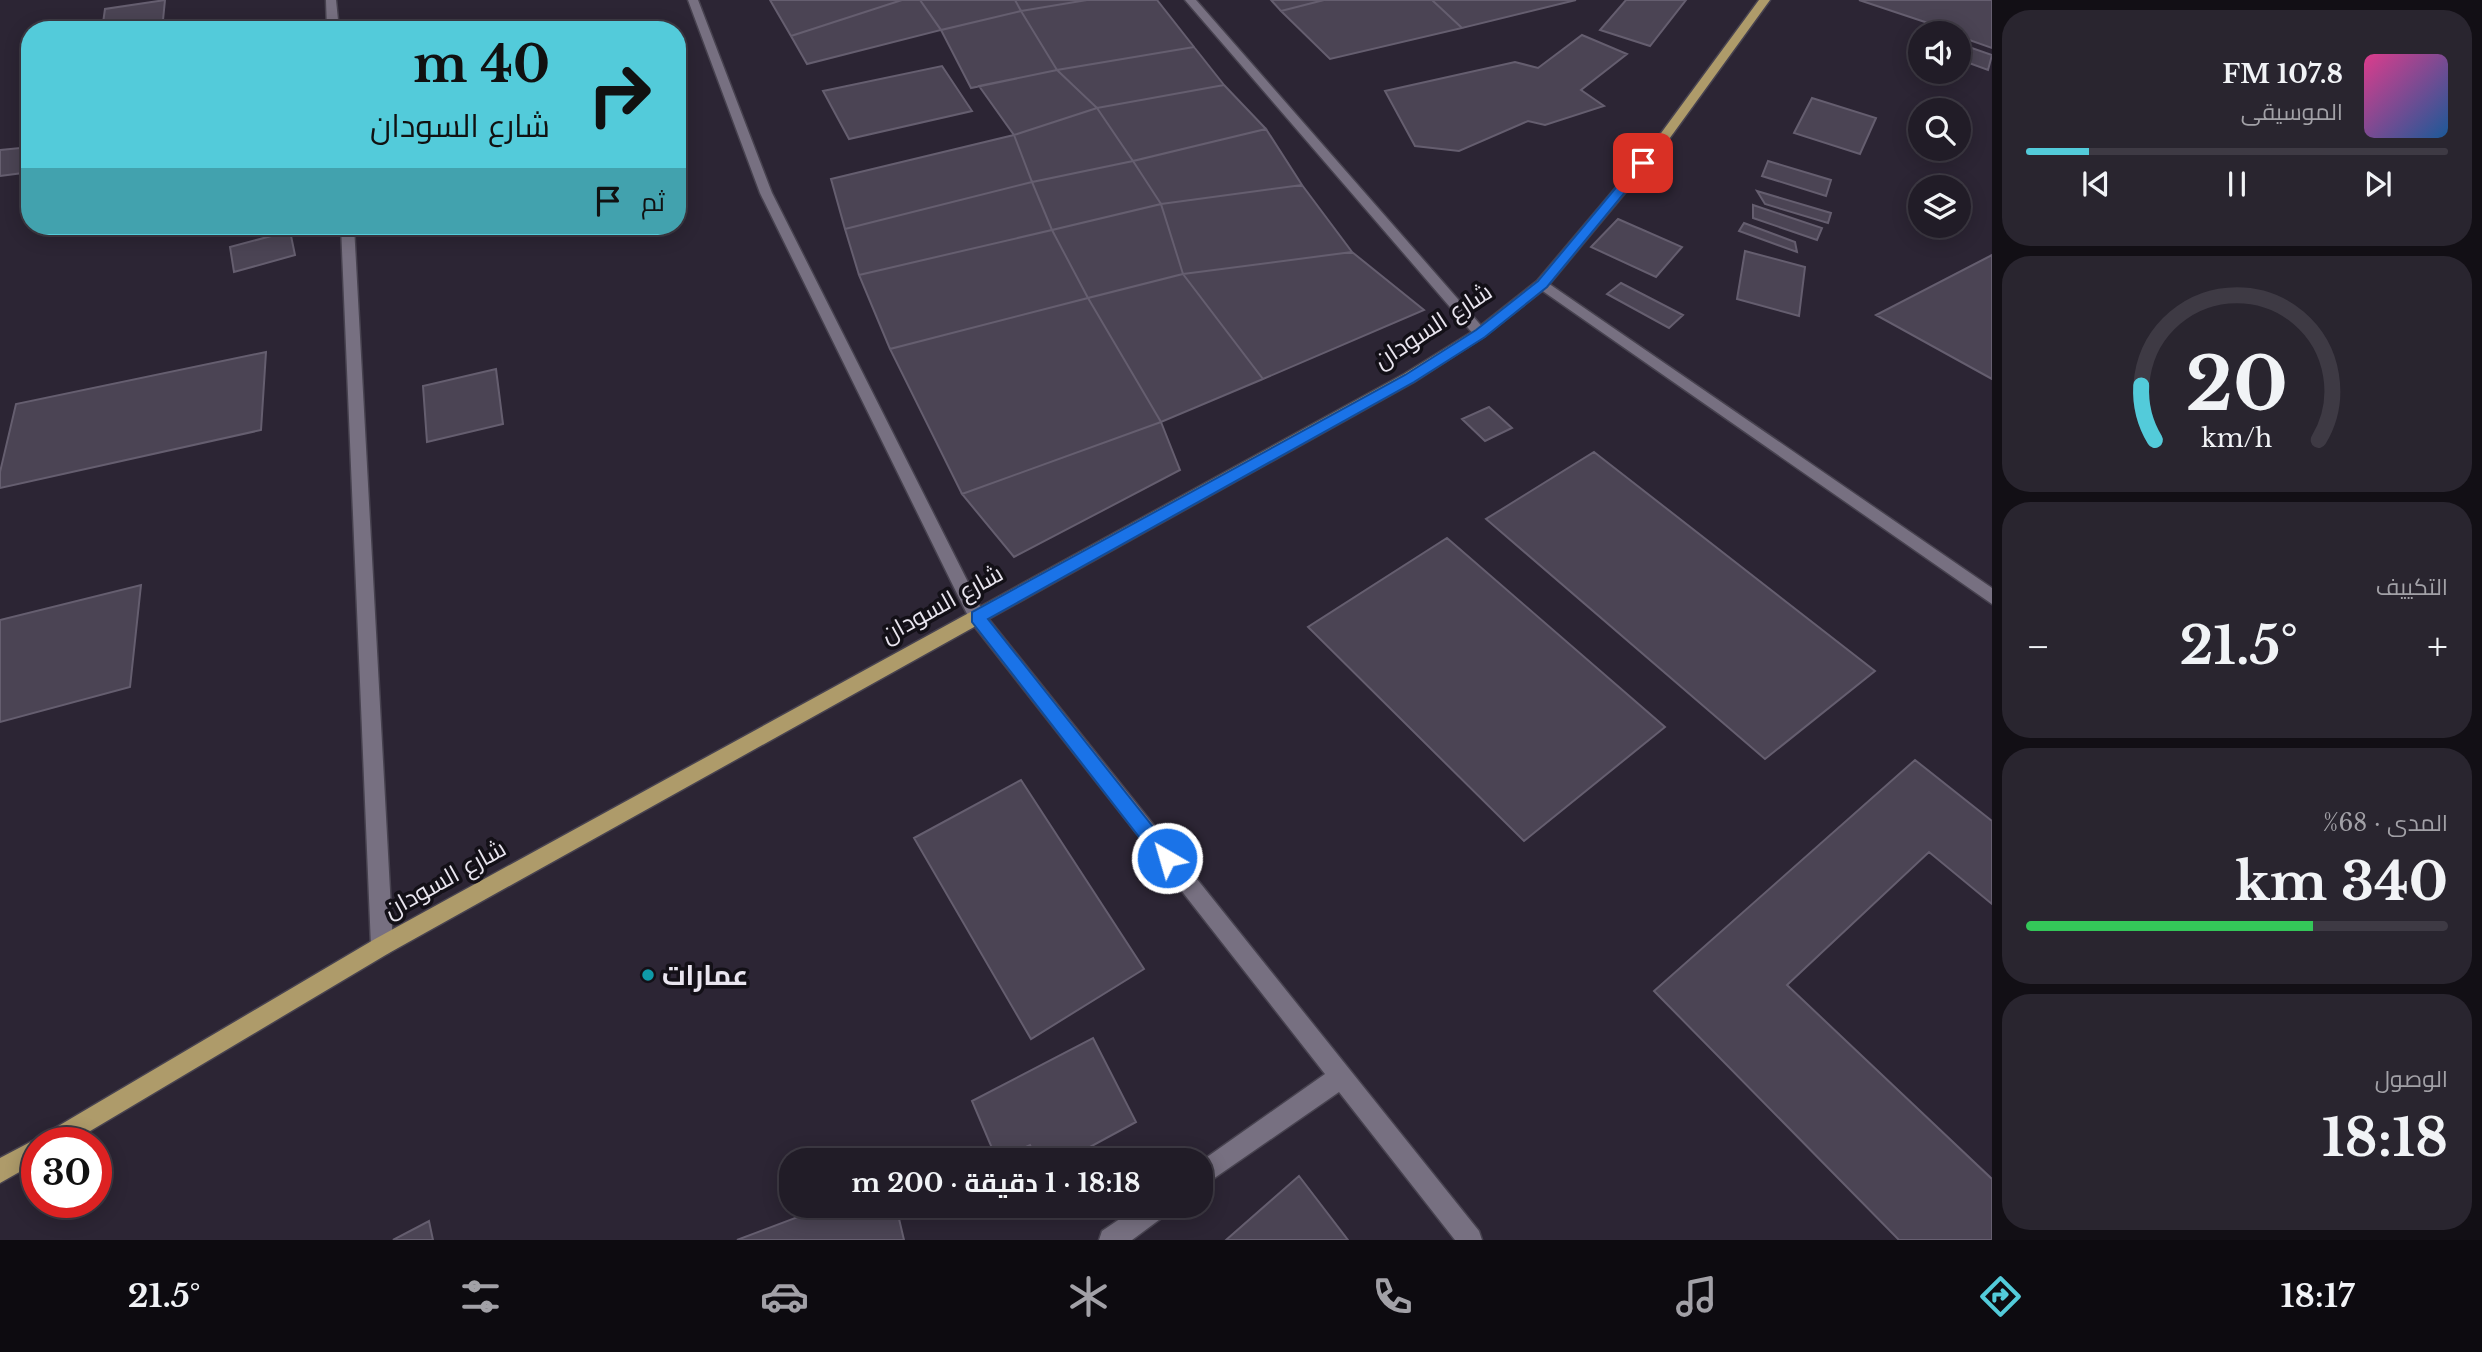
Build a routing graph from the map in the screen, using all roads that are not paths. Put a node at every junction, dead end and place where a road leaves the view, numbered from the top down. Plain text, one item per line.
1 (331, 0) edge
2 (693, 0) edge
3 (1190, 0) edge
4 (1761, 1) edge
5 (332, 21) edge
6 (347, 235) edge
7 (1542, 284) junction
8 (1480, 333) junction
9 (1992, 597) edge
10 (977, 617) junction
11 (382, 946) junction
12 (1339, 1077) junction
13 (75, 1127) edge
14 (21, 1159) edge
15 (1213, 1167) edge
16 (0, 1171) edge
17 (1142, 1218) edge
18 (1111, 1240) edge
19 (1470, 1240) edge

1 - 5 street
2 - 10 street
3 - 8 street
4 - 7 main road, شارع السودان
6 - 11 street
7 - 8 main road, شارع السودان
7 - 9 street
8 - 10 main road, شارع السودان
10 - 11 main road, شارع السودان
10 - 12 street
11 - 13 main road, شارع السودان
12 - 15 street
12 - 19 street
14 - 16 main road
17 - 18 street

